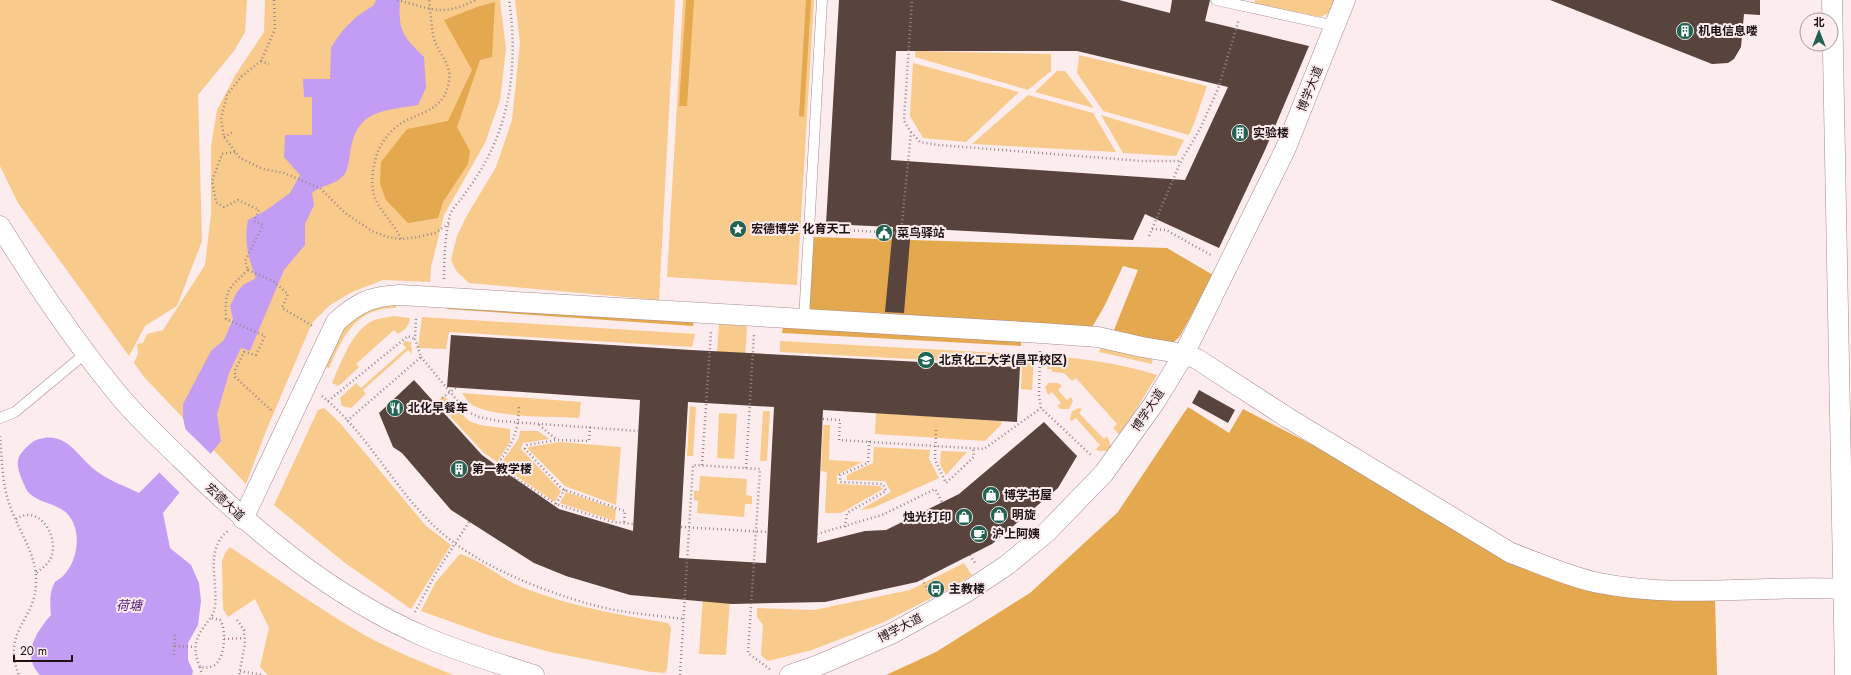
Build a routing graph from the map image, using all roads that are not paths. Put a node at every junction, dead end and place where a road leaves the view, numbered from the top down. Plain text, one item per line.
1 (822, 0) edge
2 (1216, 0) edge
3 (1345, 0) edge
4 (1832, 0) edge
5 (1335, 26) junction
6 (1, 229) edge
7 (804, 319) junction
8 (86, 353) junction
9 (1184, 354) junction
10 (0, 418) edge
11 (243, 519) junction
12 (1844, 589) junction
13 (534, 675) edge
14 (790, 675) edge
15 (1845, 675) edge

1 - 7 lane
2 - 5 lane
3 - 5 street, 博学大道
4 - 12 street
5 - 9 street, 博学大道
6 - 8 street, 宏德大道
7 - 9 street
7 - 11 street
8 - 10 lane
8 - 11 street, 宏德大道
9 - 12 street
9 - 14 street, 博学大道
11 - 13 street, 宏德大道
12 - 15 street

